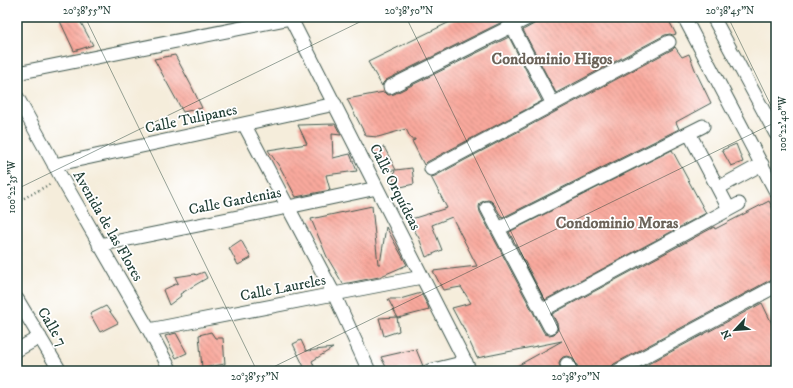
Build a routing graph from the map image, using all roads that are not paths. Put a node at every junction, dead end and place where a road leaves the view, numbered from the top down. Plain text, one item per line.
1 (530, 17) edge
2 (684, 17) edge
3 (713, 17) edge
4 (290, 18) edge
5 (512, 26) junction
6 (669, 42) dead end
7 (17, 73) edge
8 (390, 87) dead end
9 (17, 97) edge
10 (335, 104) junction
11 (553, 104) junction
12 (244, 124) junction
13 (703, 126) dead end
14 (689, 133) junction
15 (776, 134) edge
16 (762, 164) junction
17 (54, 165) junction
18 (431, 169) dead end
19 (378, 188) junction
20 (718, 188) junction
21 (776, 192) edge
22 (288, 207) junction
23 (487, 208) dead end
24 (498, 230) junction
25 (100, 245) junction
26 (422, 276) junction
27 (776, 286) edge
28 (334, 294) junction
29 (17, 299) edge
30 (541, 310) junction
31 (550, 327) dead end
32 (149, 330) junction
33 (40, 337) junction
34 (17, 350) edge
35 (468, 367) edge
36 (60, 371) edge
37 (171, 371) edge
38 (369, 371) edge
39 (429, 371) edge
40 (618, 371) edge

1 - 5 street
2 - 16 street
3 - 15 street
4 - 7 street
4 - 10 street, Calle Orquídeas
5 - 8 street
5 - 11 street
6 - 11 street
9 - 17 street, Avenida de las Flores
10 - 12 street, Calle Tulipanes
10 - 19 street, Calle Orquídeas
11 - 18 street
12 - 17 street, Calle Tulipanes
12 - 22 street
13 - 14 street
14 - 20 street
14 - 24 street
16 - 20 street
16 - 21 street
17 - 25 street, Avenida de las Flores
19 - 22 street, Calle Gardenias
19 - 26 street, Calle Orquídeas
20 - 30 street
22 - 25 street, Calle Gardenias
22 - 28 street
23 - 24 street
24 - 30 street
25 - 32 street, Avenida de las Flores
26 - 28 street, Calle Laureles
26 - 35 street, Calle Orquídeas
27 - 40 street
28 - 32 street, Calle Laureles
28 - 38 street
29 - 33 street, Calle 7
30 - 31 street
32 - 37 street, Avenida de las Flores
33 - 34 street
33 - 36 street, Calle 7
35 - 39 street

